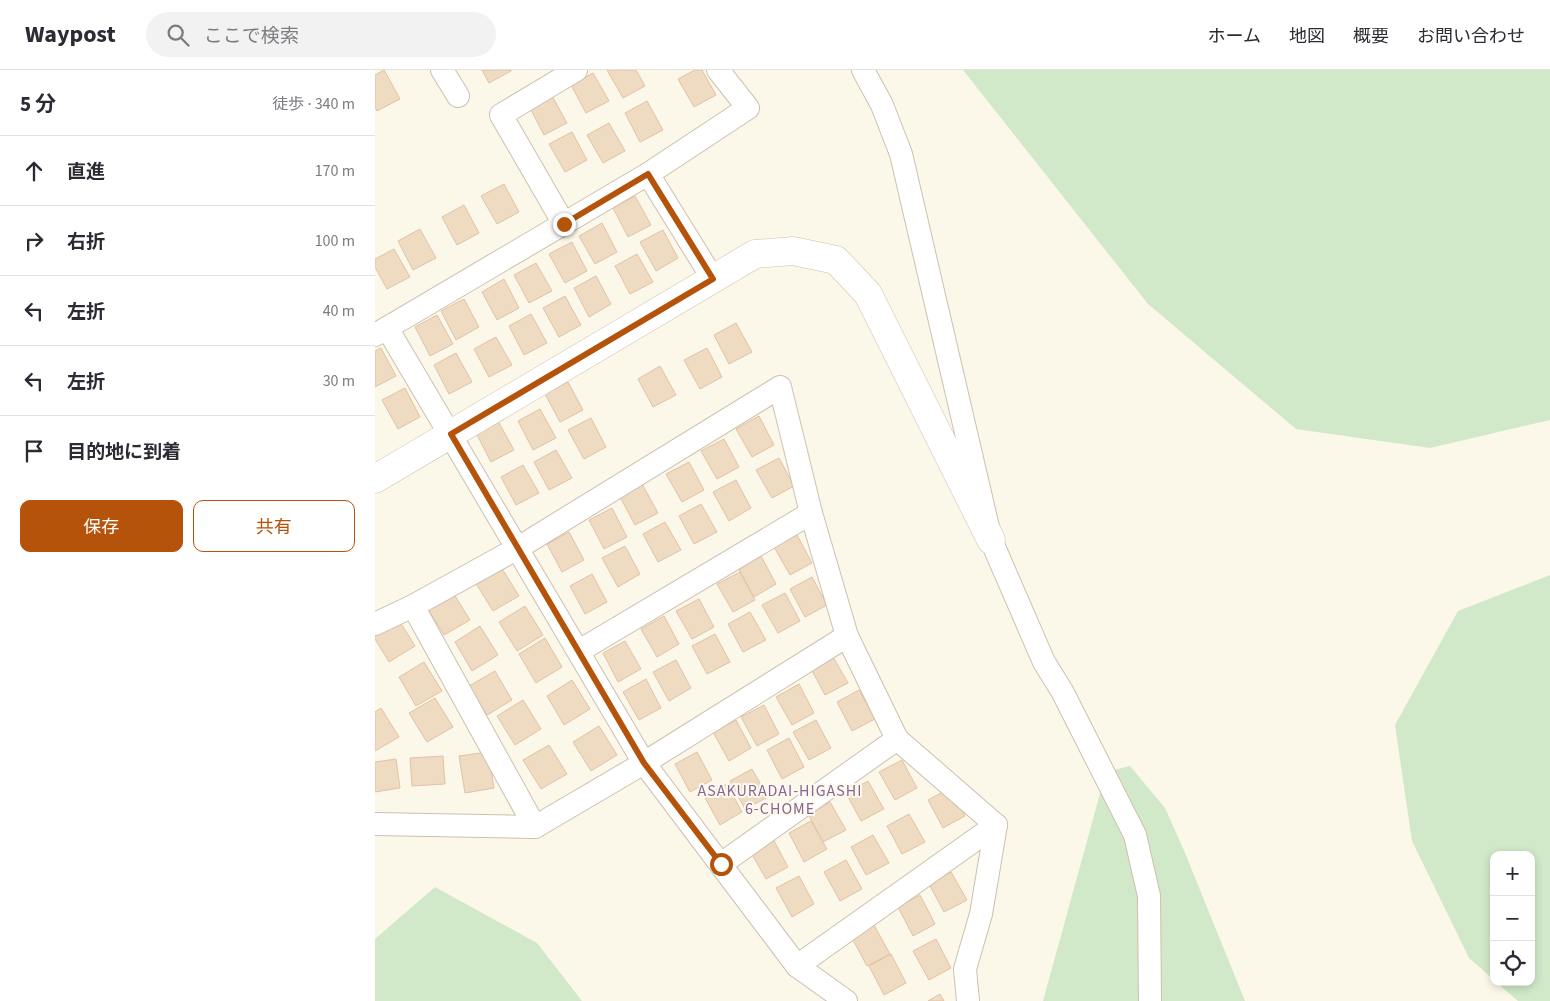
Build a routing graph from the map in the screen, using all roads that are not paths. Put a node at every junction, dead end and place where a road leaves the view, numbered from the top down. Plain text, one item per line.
1 (442, 70) edge
2 (576, 70) edge
3 (718, 70) edge
4 (863, 70) edge
5 (458, 96) dead end
6 (648, 174) junction
7 (564, 224) junction
8 (713, 279) junction
9 (381, 332) edge
10 (451, 434) junction
11 (375, 479) edge
12 (811, 513) junction
13 (991, 540) junction
14 (518, 548) junction
15 (413, 606) junction
16 (375, 624) edge
17 (847, 636) junction
18 (579, 651) junction
19 (897, 739) junction
20 (644, 763) junction
21 (375, 824) edge
22 (996, 825) junction
23 (535, 827) junction
24 (721, 864) junction
25 (797, 966) junction
26 (846, 1001) edge
27 (968, 1001) edge
28 (1150, 1001) edge

1 - 5 street
2 - 7 street
3 - 6 street
4 - 13 street
6 - 7 street
6 - 8 street
7 - 9 street
8 - 10 street
8 - 13 street
9 - 10 street
10 - 11 street
10 - 14 street
12 - 14 street
12 - 17 street
12 - 18 street
13 - 28 street
14 - 15 street
14 - 18 street
15 - 16 street
15 - 23 street
17 - 19 street
17 - 20 street
18 - 20 street
19 - 22 street
19 - 24 street
20 - 23 street
20 - 24 street
21 - 23 street
22 - 25 street
22 - 27 street
24 - 25 street
25 - 26 street

